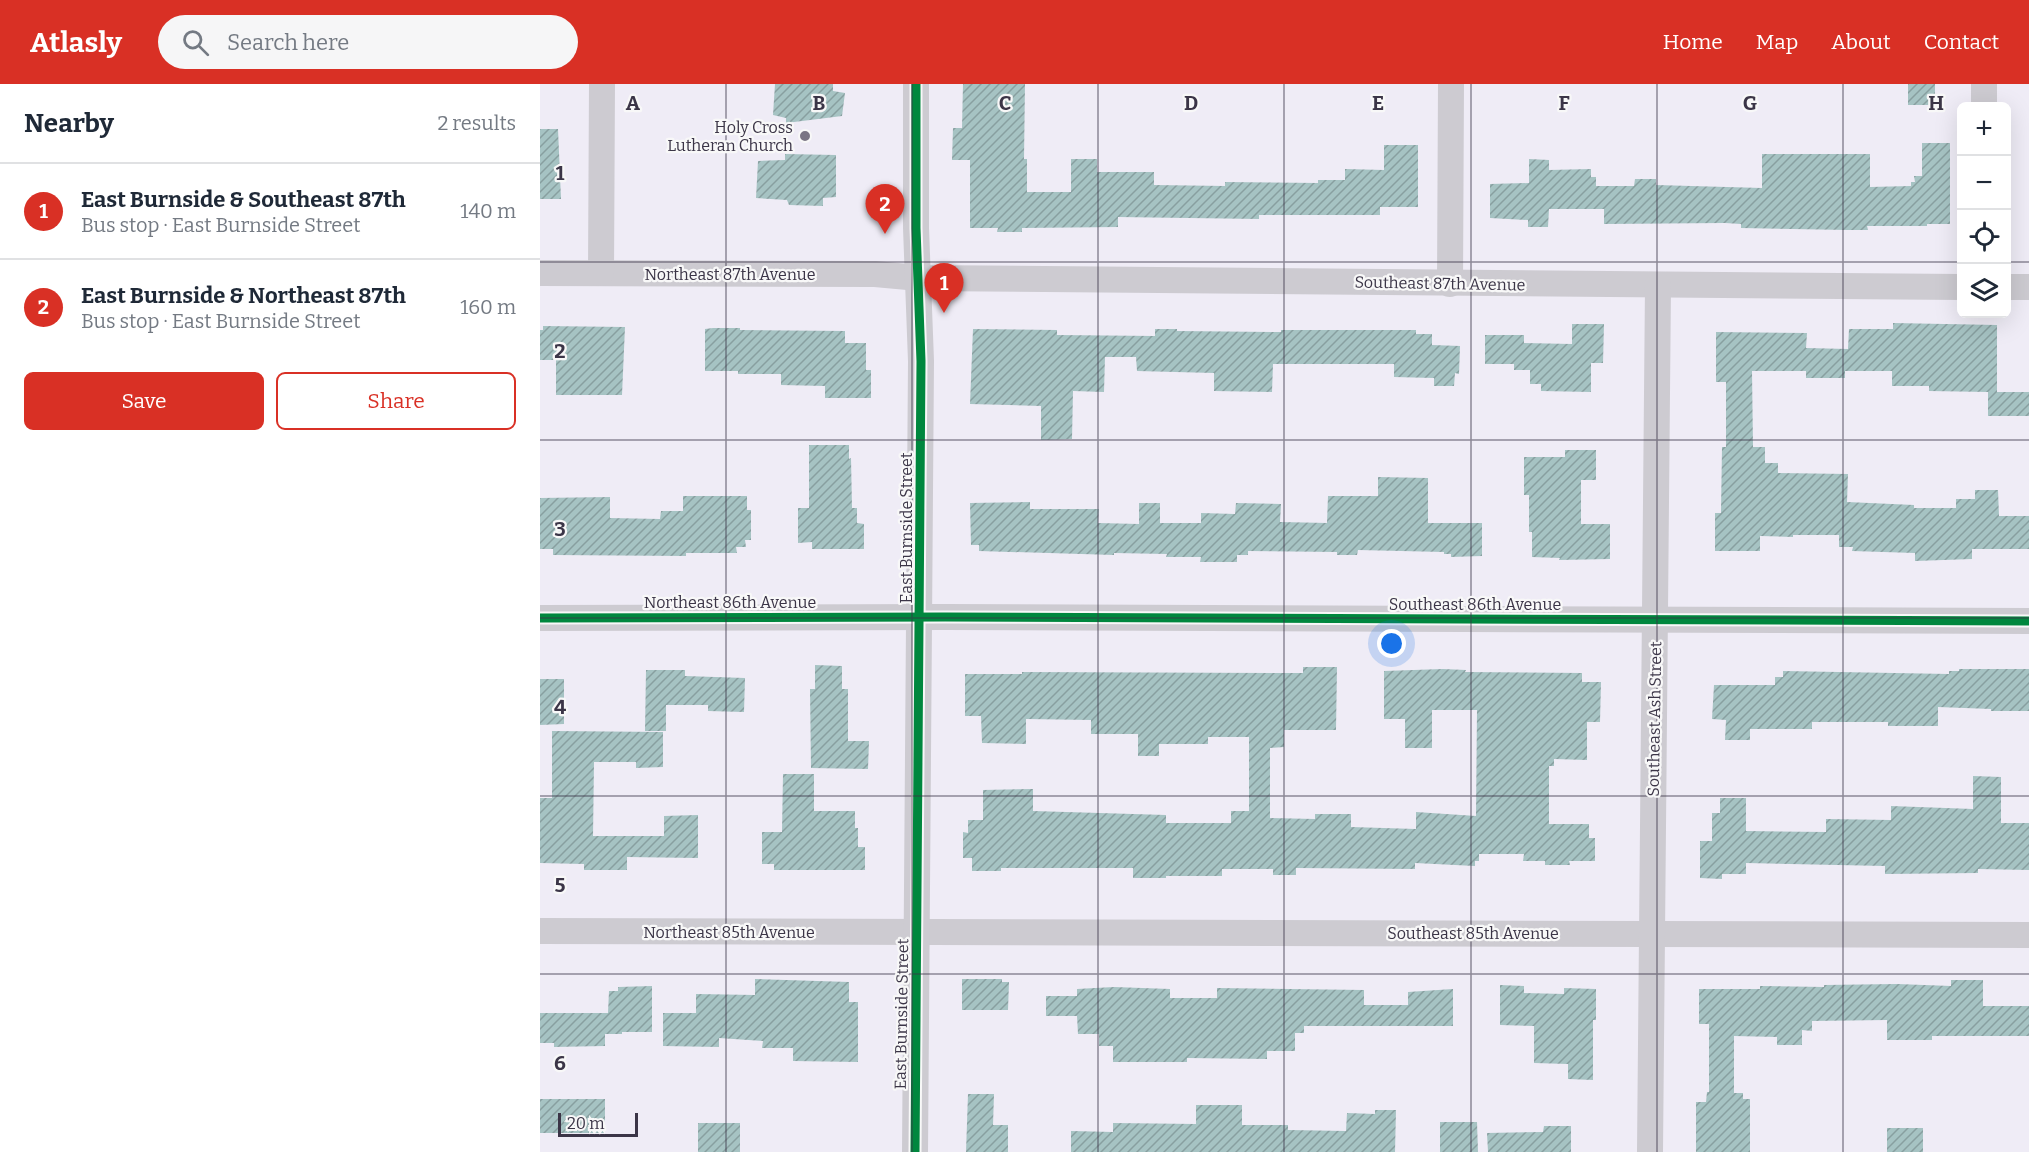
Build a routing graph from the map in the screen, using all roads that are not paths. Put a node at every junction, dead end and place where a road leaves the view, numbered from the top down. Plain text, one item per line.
1 (602, 84) edge
2 (916, 84) edge
3 (1450, 84) edge
4 (1984, 84) edge
5 (1984, 102) edge
6 (540, 273) edge
7 (601, 273) junction
8 (919, 278) junction
9 (1450, 284) junction
10 (1658, 285) junction
11 (1957, 287) edge
12 (2011, 287) edge
13 (2029, 287) edge
14 (920, 617) junction
15 (540, 618) edge
16 (1655, 619) junction
17 (2029, 621) edge
18 (540, 931) edge
19 (917, 932) junction
20 (1652, 933) junction
21 (2029, 935) edge
22 (915, 1152) edge
23 (1650, 1152) edge

1 - 7 street
2 - 8 street, East Burnside Street
3 - 9 street
4 - 5 street
6 - 7 street, Northeast 87th Avenue
7 - 8 street, Northeast 87th Avenue
8 - 9 street, Southeast 87th Avenue
8 - 14 street, East Burnside Street
9 - 10 street, Southeast 87th Avenue
10 - 11 street, Southeast 87th Avenue
10 - 16 street, Southeast Ash Street
12 - 13 street
14 - 15 street, Northeast 86th Avenue
14 - 16 street, Southeast 86th Avenue
14 - 19 street, East Burnside Street
16 - 17 street, Southeast 86th Avenue
16 - 20 street, Southeast Ash Street
18 - 19 street, Northeast 85th Avenue
19 - 20 street, Southeast 85th Avenue
19 - 22 street, East Burnside Street
20 - 21 street, Southeast 85th Avenue
20 - 23 street, Southeast Ash Street

